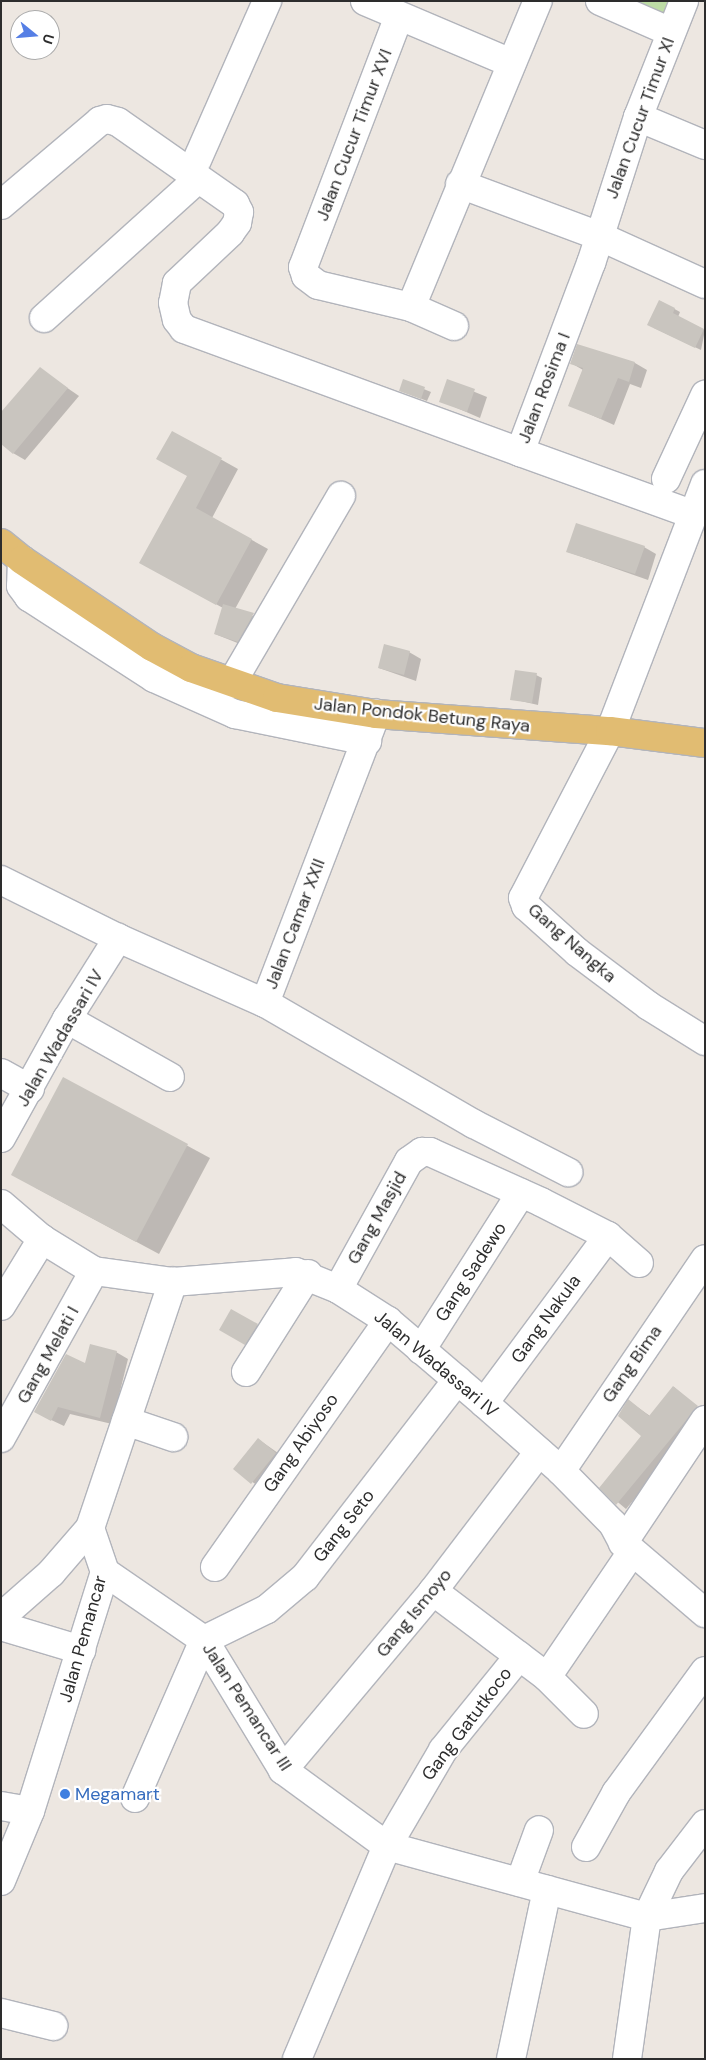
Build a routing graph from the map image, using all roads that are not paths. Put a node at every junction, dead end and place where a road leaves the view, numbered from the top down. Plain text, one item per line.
1 (267, 1) edge
2 (365, 1) edge
3 (538, 1) edge
4 (600, 1) edge
5 (684, 1) edge
6 (399, 16) junction
7 (671, 32) junction
8 (511, 63) junction
9 (638, 117) junction
10 (705, 144) edge
11 (198, 170) junction
12 (460, 184) junction
13 (1, 205) edge
14 (599, 236) junction
15 (705, 284) edge
16 (412, 307) junction
17 (44, 318) dead end
18 (454, 326) dead end
19 (705, 395) edge
20 (520, 452) junction
21 (666, 479) dead end
22 (705, 484) edge
23 (341, 496) dead end
24 (691, 514) junction
25 (1, 543) edge
26 (22, 560) junction
27 (231, 684) junction
28 (376, 714) junction
29 (610, 732) junction
30 (367, 741) junction
31 (705, 743) edge
32 (1, 880) edge
33 (118, 938) junction
34 (264, 1003) junction
35 (67, 1019) junction
36 (705, 1041) edge
37 (1, 1073) edge
38 (170, 1077) dead end
39 (30, 1089) junction
40 (1, 1138) edge
41 (568, 1172) dead end
42 (521, 1193) junction
43 (1, 1204) edge
44 (608, 1236) junction
45 (42, 1239) junction
46 (705, 1259) edge
47 (639, 1263) dead end
48 (94, 1271) junction
49 (308, 1274) junction
50 (173, 1282) junction
51 (338, 1289) junction
52 (1, 1306) edge
53 (388, 1321) junction
54 (420, 1350) junction
55 (246, 1372) dead end
56 (457, 1380) junction
57 (484, 1403) junction
58 (705, 1420) edge
59 (126, 1421) junction
60 (173, 1437) dead end
61 (1, 1438) edge
62 (538, 1452) junction
63 (561, 1471) junction
64 (90, 1528) junction
65 (627, 1548) junction
66 (215, 1567) dead end
67 (105, 1572) junction
68 (433, 1591) junction
69 (705, 1613) edge
70 (1, 1618) edge
71 (1, 1626) edge
72 (204, 1640) junction
73 (81, 1650) junction
74 (519, 1656) junction
75 (705, 1671) edge
76 (547, 1677) junction
77 (584, 1714) dead end
78 (283, 1770) junction
79 (134, 1798) dead end
80 (1, 1806) edge
81 (30, 1811) junction
82 (705, 1824) edge
83 (539, 1830) dead end
84 (387, 1846) junction
85 (586, 1847) dead end
86 (1, 1881) edge
87 (520, 1882) junction
88 (547, 1890) junction
89 (705, 1908) edge
90 (647, 1918) junction
91 (1, 2013) edge
92 (53, 2026) dead end
93 (296, 2059) edge
94 (511, 2059) edge
95 (627, 2059) edge

1 - 11 street
2 - 6 street
3 - 8 street
4 - 7 street
5 - 7 street, Jalan Cucur Timur XI
6 - 8 street
6 - 16 street, Jalan Cucur Timur XVI
7 - 9 street, Jalan Cucur Timur XI
8 - 12 street
9 - 10 street
9 - 14 street, Jalan Cucur Timur XI
11 - 13 street
11 - 17 street
11 - 20 street
12 - 14 street
12 - 16 street
14 - 15 street
14 - 20 street, Jalan Rosima I
16 - 18 street
19 - 21 street
20 - 24 street, Jalan Rosima I
22 - 24 street
23 - 27 street
24 - 29 street
25 - 26 main road, Jalan Pondok Betung Raya
26 - 27 main road, Jalan Pondok Betung Raya
26 - 30 street
27 - 28 main road, Jalan Pondok Betung Raya
28 - 29 main road, Jalan Pondok Betung Raya
28 - 30 street, Jalan Camar XXII
29 - 31 main road, Jalan Pondok Betung Raya
29 - 36 street, Gang Nangka
30 - 34 street, Jalan Camar XXII
32 - 33 street, Jalan Camar XXII
33 - 34 street, Jalan Camar XXII
33 - 35 street, Jalan Wadassari IV
34 - 41 street
35 - 38 street
35 - 39 street, Jalan Wadassari IV
37 - 39 street
39 - 40 street, Jalan Wadassari IV
42 - 44 street
42 - 51 street, Gang Masjid
42 - 54 street, Gang Sadewo
43 - 45 street, Jalan Wadassari IV
44 - 47 street
44 - 57 street, Gang Nakula
45 - 48 street, Jalan Wadassari IV
45 - 52 street
46 - 63 street, Gang Bima
48 - 50 street, Jalan Wadassari IV
48 - 61 street, Gang Melati I
49 - 50 street, Jalan Wadassari IV
49 - 51 street, Jalan Wadassari IV
49 - 55 street
50 - 59 street
51 - 53 street, Jalan Wadassari IV
53 - 54 street, Jalan Wadassari IV
53 - 66 street, Gang Abiyoso
54 - 56 street, Jalan Wadassari IV
56 - 57 street, Jalan Wadassari IV
56 - 72 street, Gang Seto
57 - 62 street, Jalan Wadassari IV
58 - 65 street
59 - 60 street
59 - 64 street
62 - 63 street, Jalan Wadassari IV
62 - 68 street, Gang Ismoyo
63 - 65 street, Jalan Wadassari IV
64 - 67 street, Jalan Pemancar
64 - 70 street
65 - 69 street, Jalan Wadassari IV
65 - 76 street
67 - 72 street, Jalan Pemancar III
67 - 73 street, Jalan Pemancar
68 - 74 street
68 - 78 street, Gang Ismoyo
71 - 73 street
72 - 78 street, Jalan Pemancar III
72 - 79 street
73 - 81 street, Jalan Pemancar
74 - 76 street
74 - 84 street, Gang Gatutkoco
75 - 85 street
76 - 77 street
78 - 84 street, Jalan Pemancar III
80 - 81 street
81 - 86 street, Jalan Pemancar
82 - 90 street
83 - 87 street
84 - 87 street, Jalan Pemancar III
84 - 93 street, Gang Gatutkoco
87 - 88 street, Jalan Pemancar III
88 - 90 street, Jalan Pemancar III
88 - 94 street
89 - 90 street
90 - 95 street
91 - 92 street

